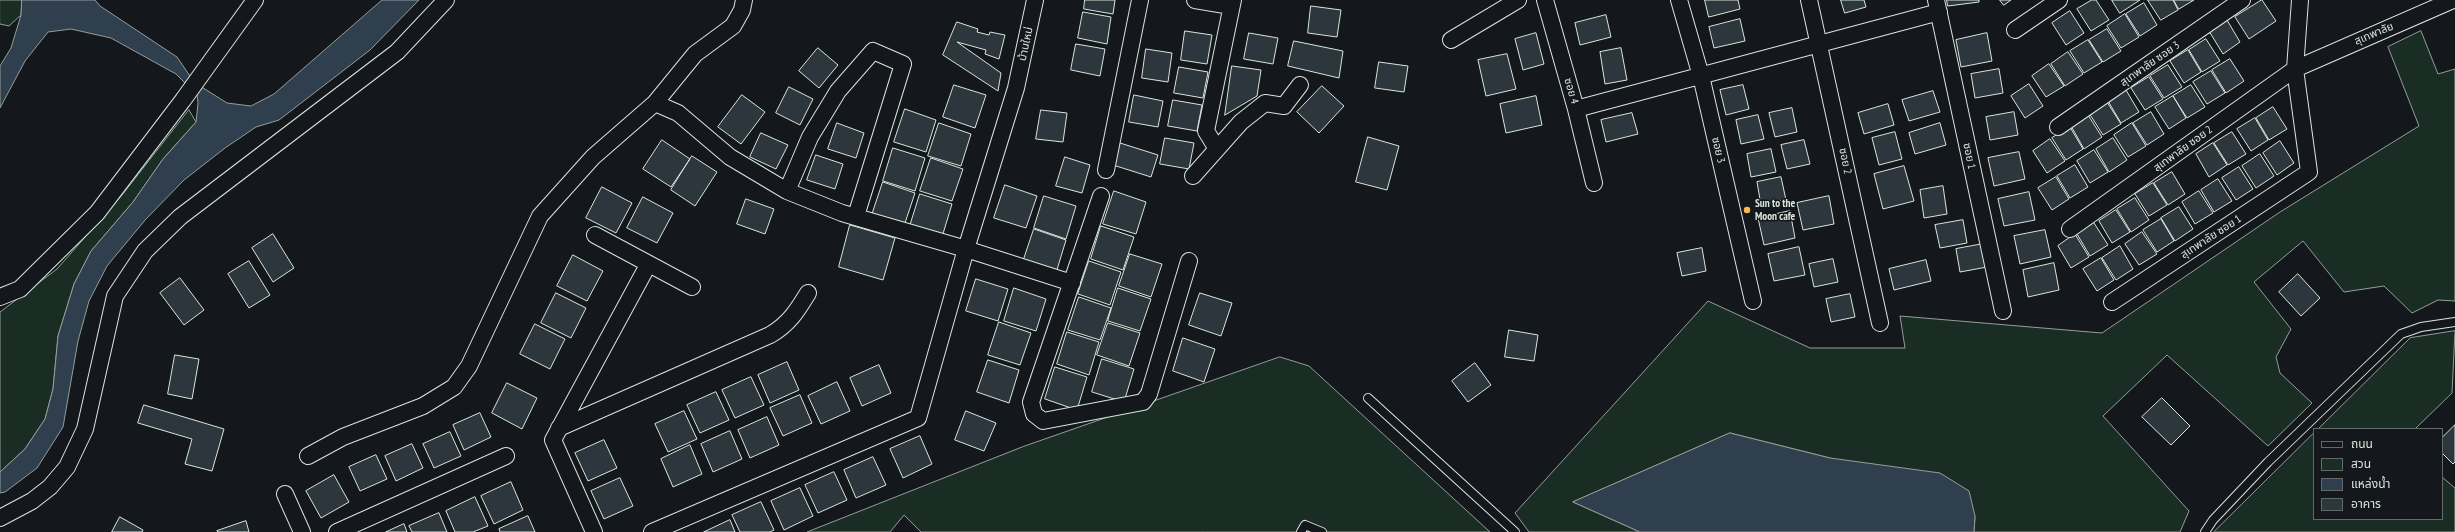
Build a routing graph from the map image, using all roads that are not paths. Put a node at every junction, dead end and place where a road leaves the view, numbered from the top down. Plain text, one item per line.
1 (255, 0) edge
2 (446, 0) edge
3 (744, 0) edge
4 (1035, 0) edge
5 (1140, 0) edge
6 (1194, 0) edge
7 (1518, 0) edge
8 (1545, 0) edge
9 (1679, 0) edge
10 (1809, 0) edge
11 (2059, 0) edge
12 (2242, 0) edge
13 (2300, 0) edge
14 (2453, 0) edge
15 (1232, 3) edge
16 (1937, 6) edge
17 (2015, 30) dead end
18 (1451, 40) dead end
19 (1820, 44) junction
20 (2295, 68) junction
21 (1701, 76) junction
22 (1300, 84) dead end
23 (655, 103) junction
24 (1576, 109) junction
25 (2058, 127) dead end
26 (1217, 149) junction
27 (1106, 170) dead end
28 (1193, 176) dead end
29 (1594, 183) dead end
30 (786, 192) junction
31 (1101, 196) dead end
32 (856, 216) junction
33 (2070, 229) dead end
34 (595, 235) dead end
35 (966, 249) junction
36 (1189, 260) dead end
37 (648, 264) junction
38 (1072, 283) junction
39 (692, 287) dead end
40 (808, 293) dead end
41 (0, 297) edge
42 (1754, 301) dead end
43 (2112, 302) dead end
44 (2003, 311) dead end
45 (2455, 322) edge
46 (1880, 323) dead end
47 (1368, 398) dead end
48 (559, 428) junction
49 (308, 456) dead end
50 (506, 456) dead end
51 (285, 494) dead end
52 (0, 518) edge
53 (302, 532) edge
54 (337, 532) edge
55 (594, 532) edge
56 (652, 532) edge
57 (1301, 532) edge
58 (1322, 532) edge
59 (1516, 532) edge
60 (2205, 532) edge

1 - 41 street
2 - 52 street
3 - 23 street
4 - 35 street, บ้านใหม่
5 - 27 street
6 - 15 street
7 - 18 street
8 - 24 street, ซอย 4
9 - 21 street, ซอย 3
10 - 19 street, ซอย 2
11 - 17 street
12 - 25 street, สุเทพาลัย ซอย 3
13 - 20 street
14 - 20 street, สุเทพาลัย
15 - 26 street
16 - 19 street
16 - 44 street, ซอย 1
19 - 21 street
19 - 46 street, ซอย 2
20 - 33 street, สุเทพาลัย ซอย 2
20 - 43 street, สุเทพาลัย ซอย 1
21 - 24 street
21 - 42 street, ซอย 3
22 - 26 street
23 - 30 street
23 - 49 street
24 - 29 street, ซอย 4
26 - 28 street
30 - 32 street
30 - 32 street
31 - 38 street
32 - 35 street
34 - 37 street
35 - 38 street
35 - 56 street, บ้านใหม่
36 - 38 street
37 - 39 street
37 - 48 street
40 - 48 street
45 - 60 lane
47 - 59 lane
48 - 55 street
50 - 54 street
51 - 53 street
57 - 58 lane

